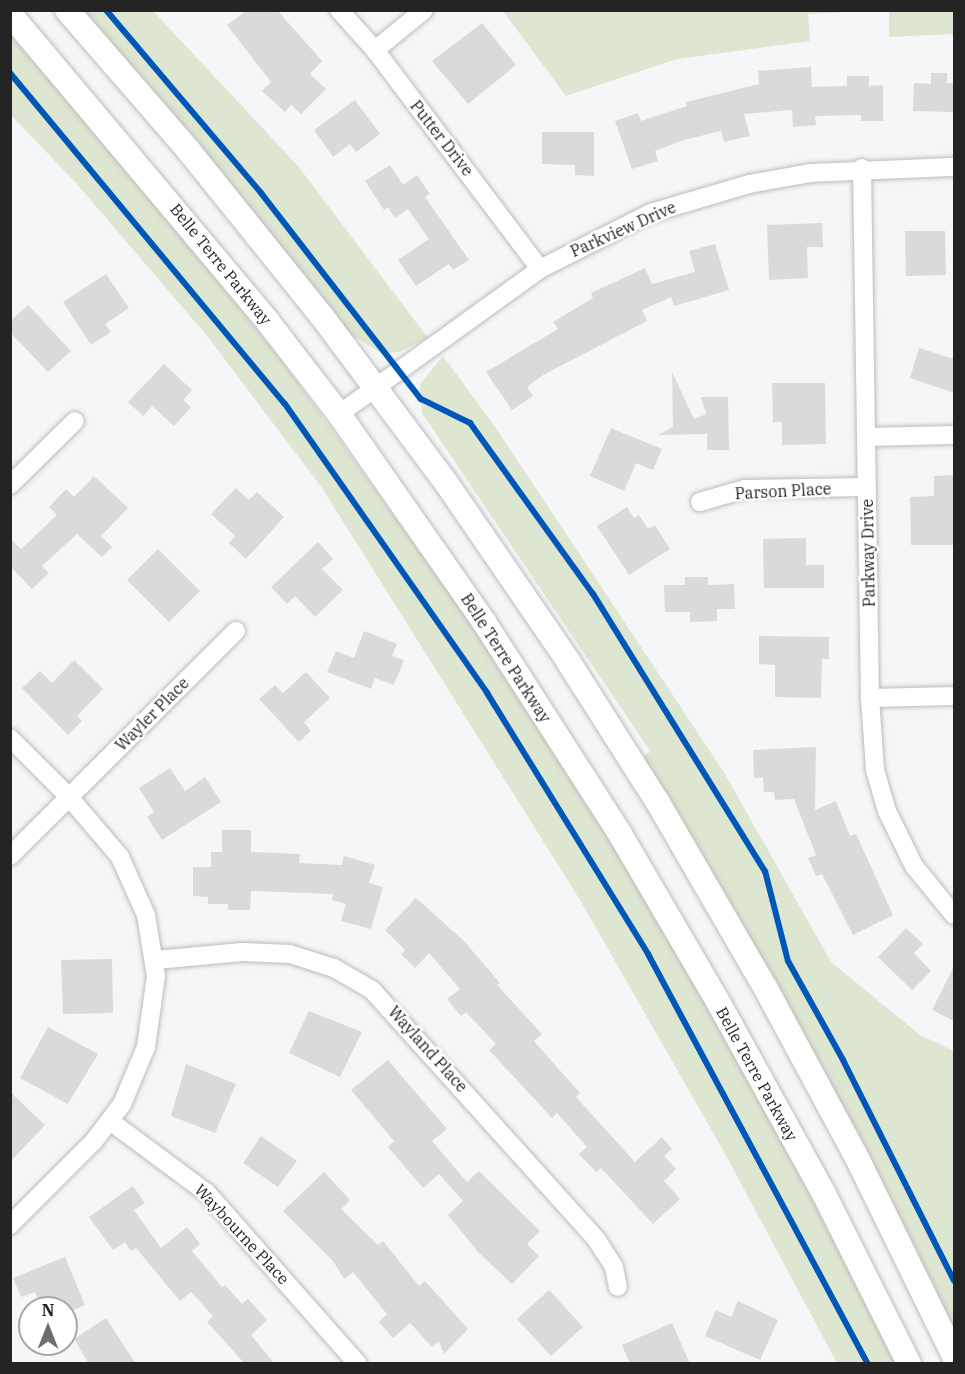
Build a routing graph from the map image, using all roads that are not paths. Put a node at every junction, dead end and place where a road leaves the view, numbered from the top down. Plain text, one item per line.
1 (67, 10) edge
2 (339, 10) edge
3 (424, 10) edge
4 (10, 14) edge
5 (375, 50) junction
6 (954, 167) edge
7 (862, 168) junction
8 (540, 269) junction
9 (376, 388) junction
10 (339, 414) junction
11 (75, 421) dead end
12 (954, 435) edge
13 (866, 437) junction
14 (10, 485) edge
15 (866, 487) junction
16 (700, 502) dead end
17 (236, 631) dead end
18 (954, 696) edge
19 (870, 698) junction
20 (10, 738) edge
21 (69, 797) junction
22 (10, 856) edge
23 (954, 915) edge
24 (156, 960) junction
25 (110, 1121) junction
26 (10, 1225) edge
27 (618, 1287) dead end
28 (954, 1356) edge
29 (358, 1364) edge
30 (909, 1364) edge

1 - 9 main road
2 - 5 street, Putter Drive
3 - 5 street
4 - 10 main road, Belle Terre Parkway
5 - 8 street, Putter Drive
6 - 7 street, Parkview Drive
7 - 8 street, Parkview Drive
7 - 13 street, Parkway Drive
8 - 9 street, Parkview Drive
9 - 10 street, Parkview Drive
9 - 28 main road
10 - 30 main road, Belle Terre Parkway
11 - 14 street
12 - 13 street
13 - 15 street, Parkway Drive
15 - 16 street, Parson Place
15 - 19 street, Parkway Drive
17 - 21 street, Wayler Place
18 - 19 street
19 - 23 street, Parkway Drive
20 - 21 street
21 - 22 street, Wayler Place
21 - 24 street
24 - 25 street
24 - 27 street, Wayland Place
25 - 26 street
25 - 29 street, Waybourne Place

